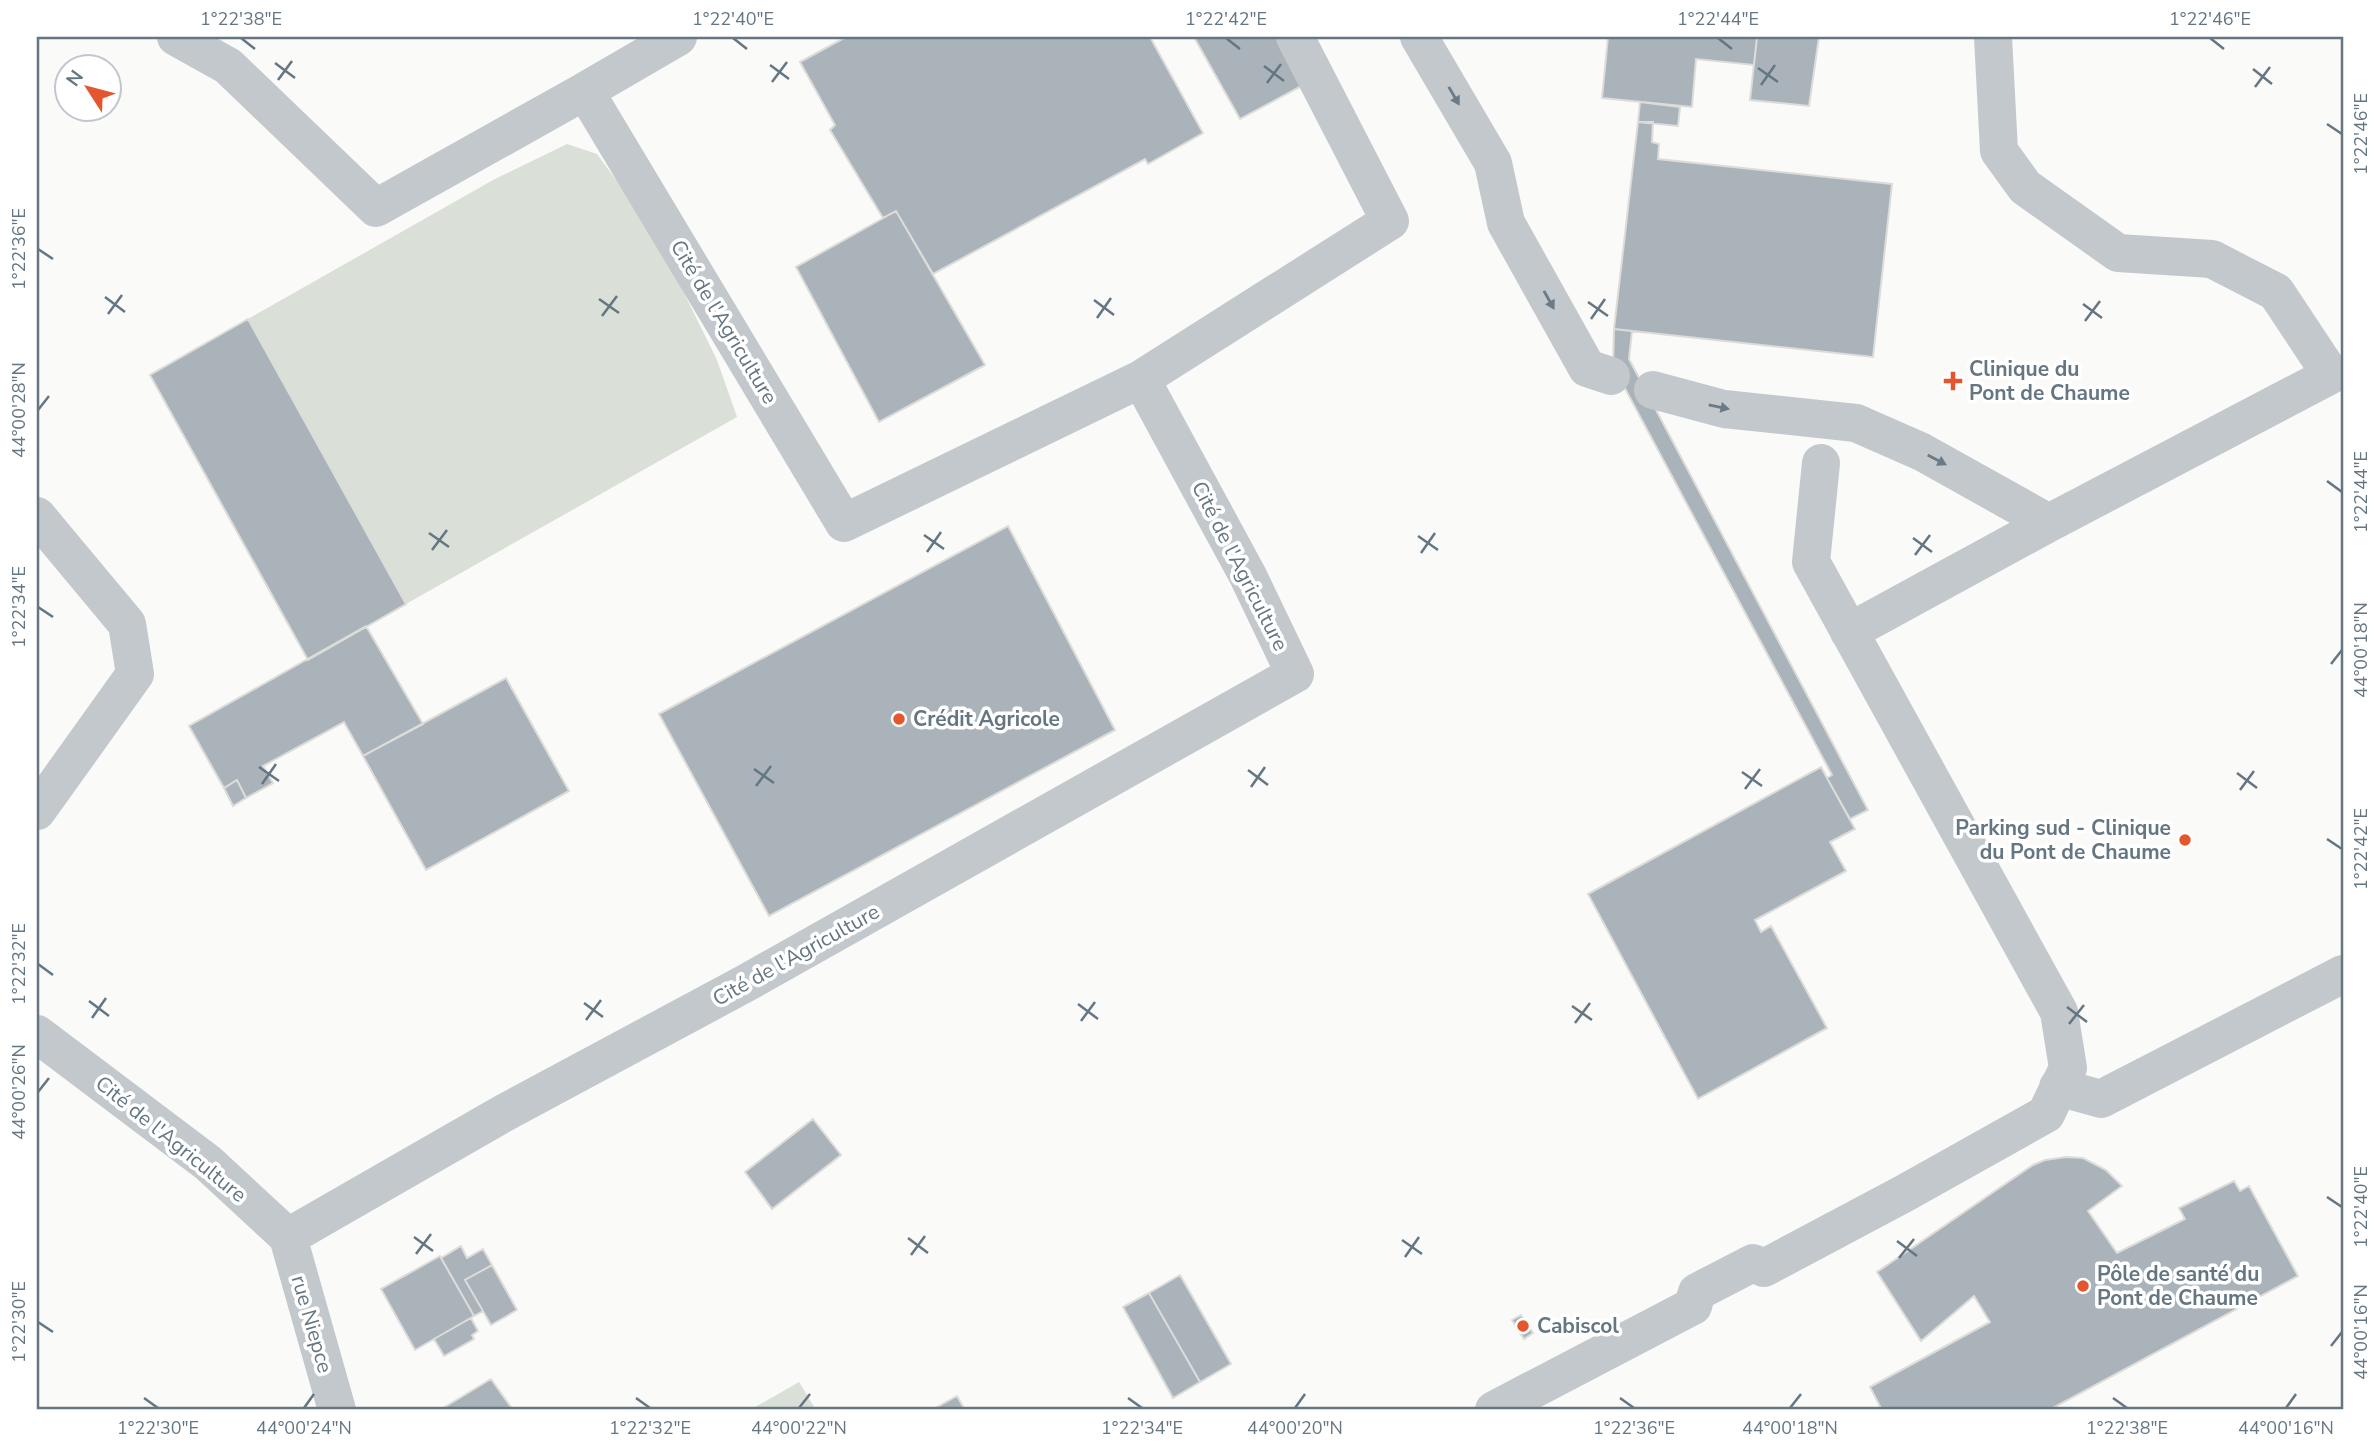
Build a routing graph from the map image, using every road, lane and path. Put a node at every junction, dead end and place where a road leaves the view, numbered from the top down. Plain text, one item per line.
1 (176, 37) edge
2 (678, 37) edge
3 (1295, 37) edge
4 (1419, 37) edge
5 (1993, 41) edge
6 (225, 51) edge
7 (585, 91) junction
8 (1611, 376) dead end
9 (1141, 379) junction
10 (2337, 386) edge
11 (1653, 390) dead end
12 (1821, 463) dead end
13 (37, 516) edge
14 (2049, 523) junction
15 (1849, 632) junction
16 (37, 811) edge
17 (2343, 974) edge
18 (37, 1034) edge
19 (2059, 1087) junction
20 (288, 1237) junction
21 (337, 1410) edge
22 (1494, 1410) edge

1 - 6 street
2 - 7 street
3 - 9 street, Cité de l'Agriculture
4 -> 8 street
5 - 10 street
6 - 7 street
7 - 9 street, Cité de l'Agriculture
9 - 20 street, Cité de l'Agriculture
10 - 14 street
11 -> 14 street
12 - 15 street
13 - 16 street
14 - 15 street
15 - 19 street
17 - 19 street
18 - 20 street, Cité de l'Agriculture
19 - 22 street
20 - 21 street, rue Niepce

